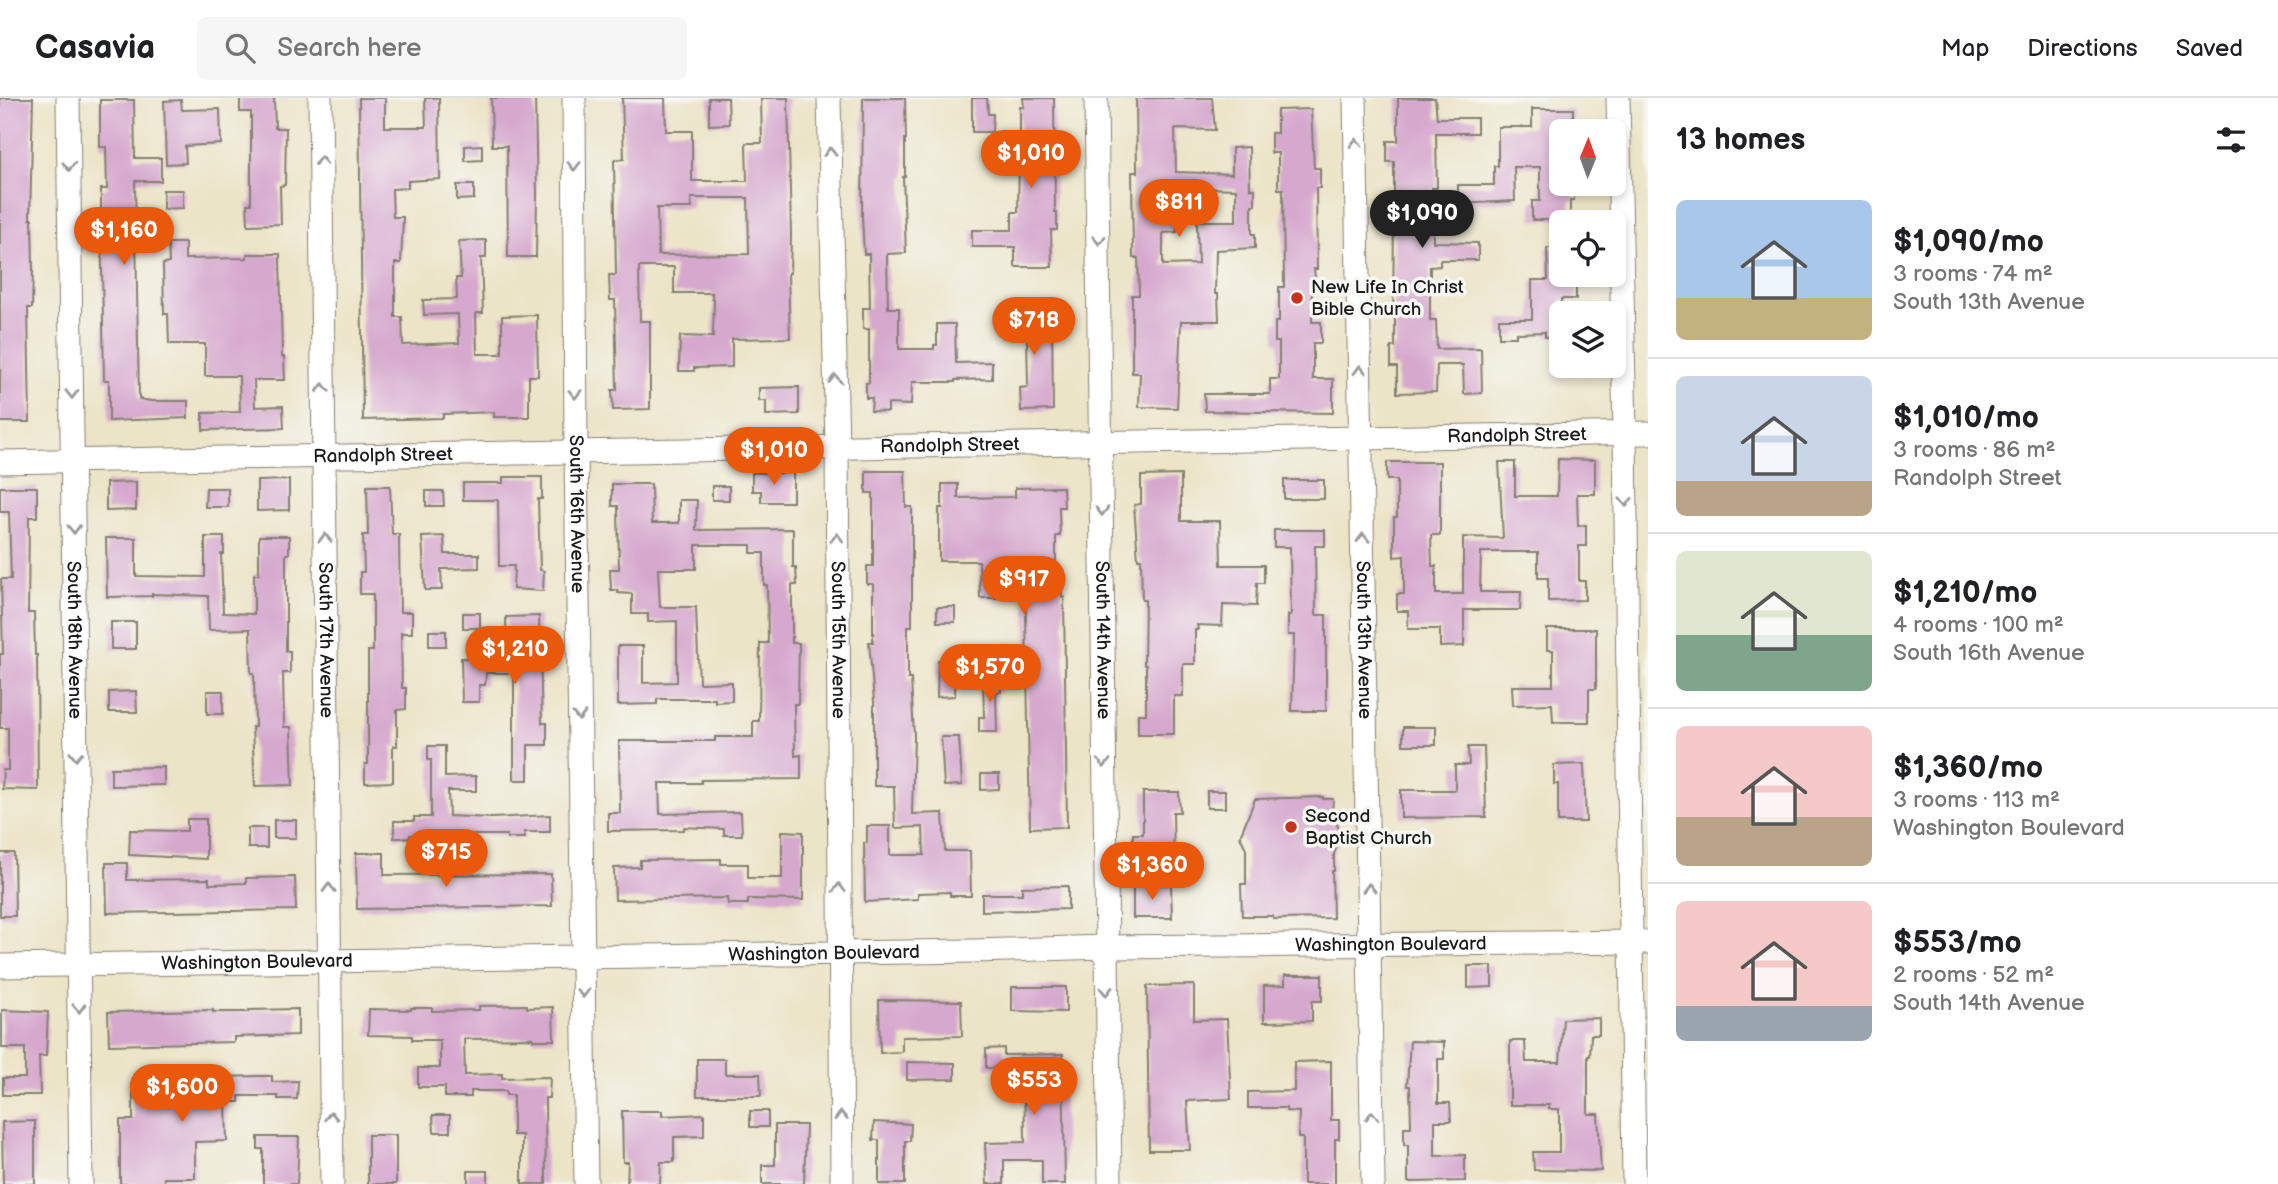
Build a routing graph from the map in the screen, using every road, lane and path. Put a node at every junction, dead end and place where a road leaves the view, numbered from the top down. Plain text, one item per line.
1 (68, 98) edge
2 (320, 98) edge
3 (574, 98) edge
4 (829, 98) edge
5 (1096, 98) edge
6 (1355, 98) edge
7 (1618, 98) edge
8 (1637, 433) edge
9 (1361, 438) junction
10 (1102, 443) junction
11 (836, 447) junction
12 (576, 452) junction
13 (324, 457) junction
14 (73, 461) junction
15 (0, 462) edge
16 (1640, 942) edge
17 (1370, 946) junction
18 (1105, 947) junction
19 (839, 953) junction
20 (583, 957) junction
21 (330, 961) junction
22 (78, 964) junction
23 (0, 965) edge
24 (81, 1184) edge
25 (332, 1184) edge
26 (586, 1184) edge
27 (842, 1184) edge
28 (1110, 1184) edge
29 (1373, 1184) edge
30 (1634, 1184) edge

1 -> 14 street, South 18th Avenue
13 -> 2 street, South 17th Avenue
3 -> 12 street, South 16th Avenue
11 -> 4 street, South 15th Avenue
5 -> 10 street, South 14th Avenue
9 -> 6 street, South 13th Avenue
7 - 8 street
8 - 9 street, Randolph Street
8 -> 16 street
9 - 10 street, Randolph Street
17 -> 9 street, South 13th Avenue
10 - 11 street, Randolph Street
10 -> 18 street, South 14th Avenue
11 - 12 street, Randolph Street
19 -> 11 street, South 15th Avenue
12 - 13 street, Randolph Street
12 -> 20 street, South 16th Avenue
13 - 14 street, Randolph Street
21 -> 13 street, South 17th Avenue
14 - 15 street, Randolph Street
14 -> 22 street, South 18th Avenue
16 - 17 street, Washington Boulevard
16 - 30 street
17 - 18 street, Washington Boulevard
29 -> 17 street, South 13th Avenue
18 - 19 street, Washington Boulevard
18 -> 28 street, South 14th Avenue
19 - 20 street, Washington Boulevard
27 -> 19 street, South 15th Avenue
20 - 21 street, Washington Boulevard
20 -> 26 street, South 16th Avenue
21 - 22 street, Washington Boulevard
25 -> 21 street, South 17th Avenue
22 - 23 street, Washington Boulevard
22 -> 24 street, South 18th Avenue

